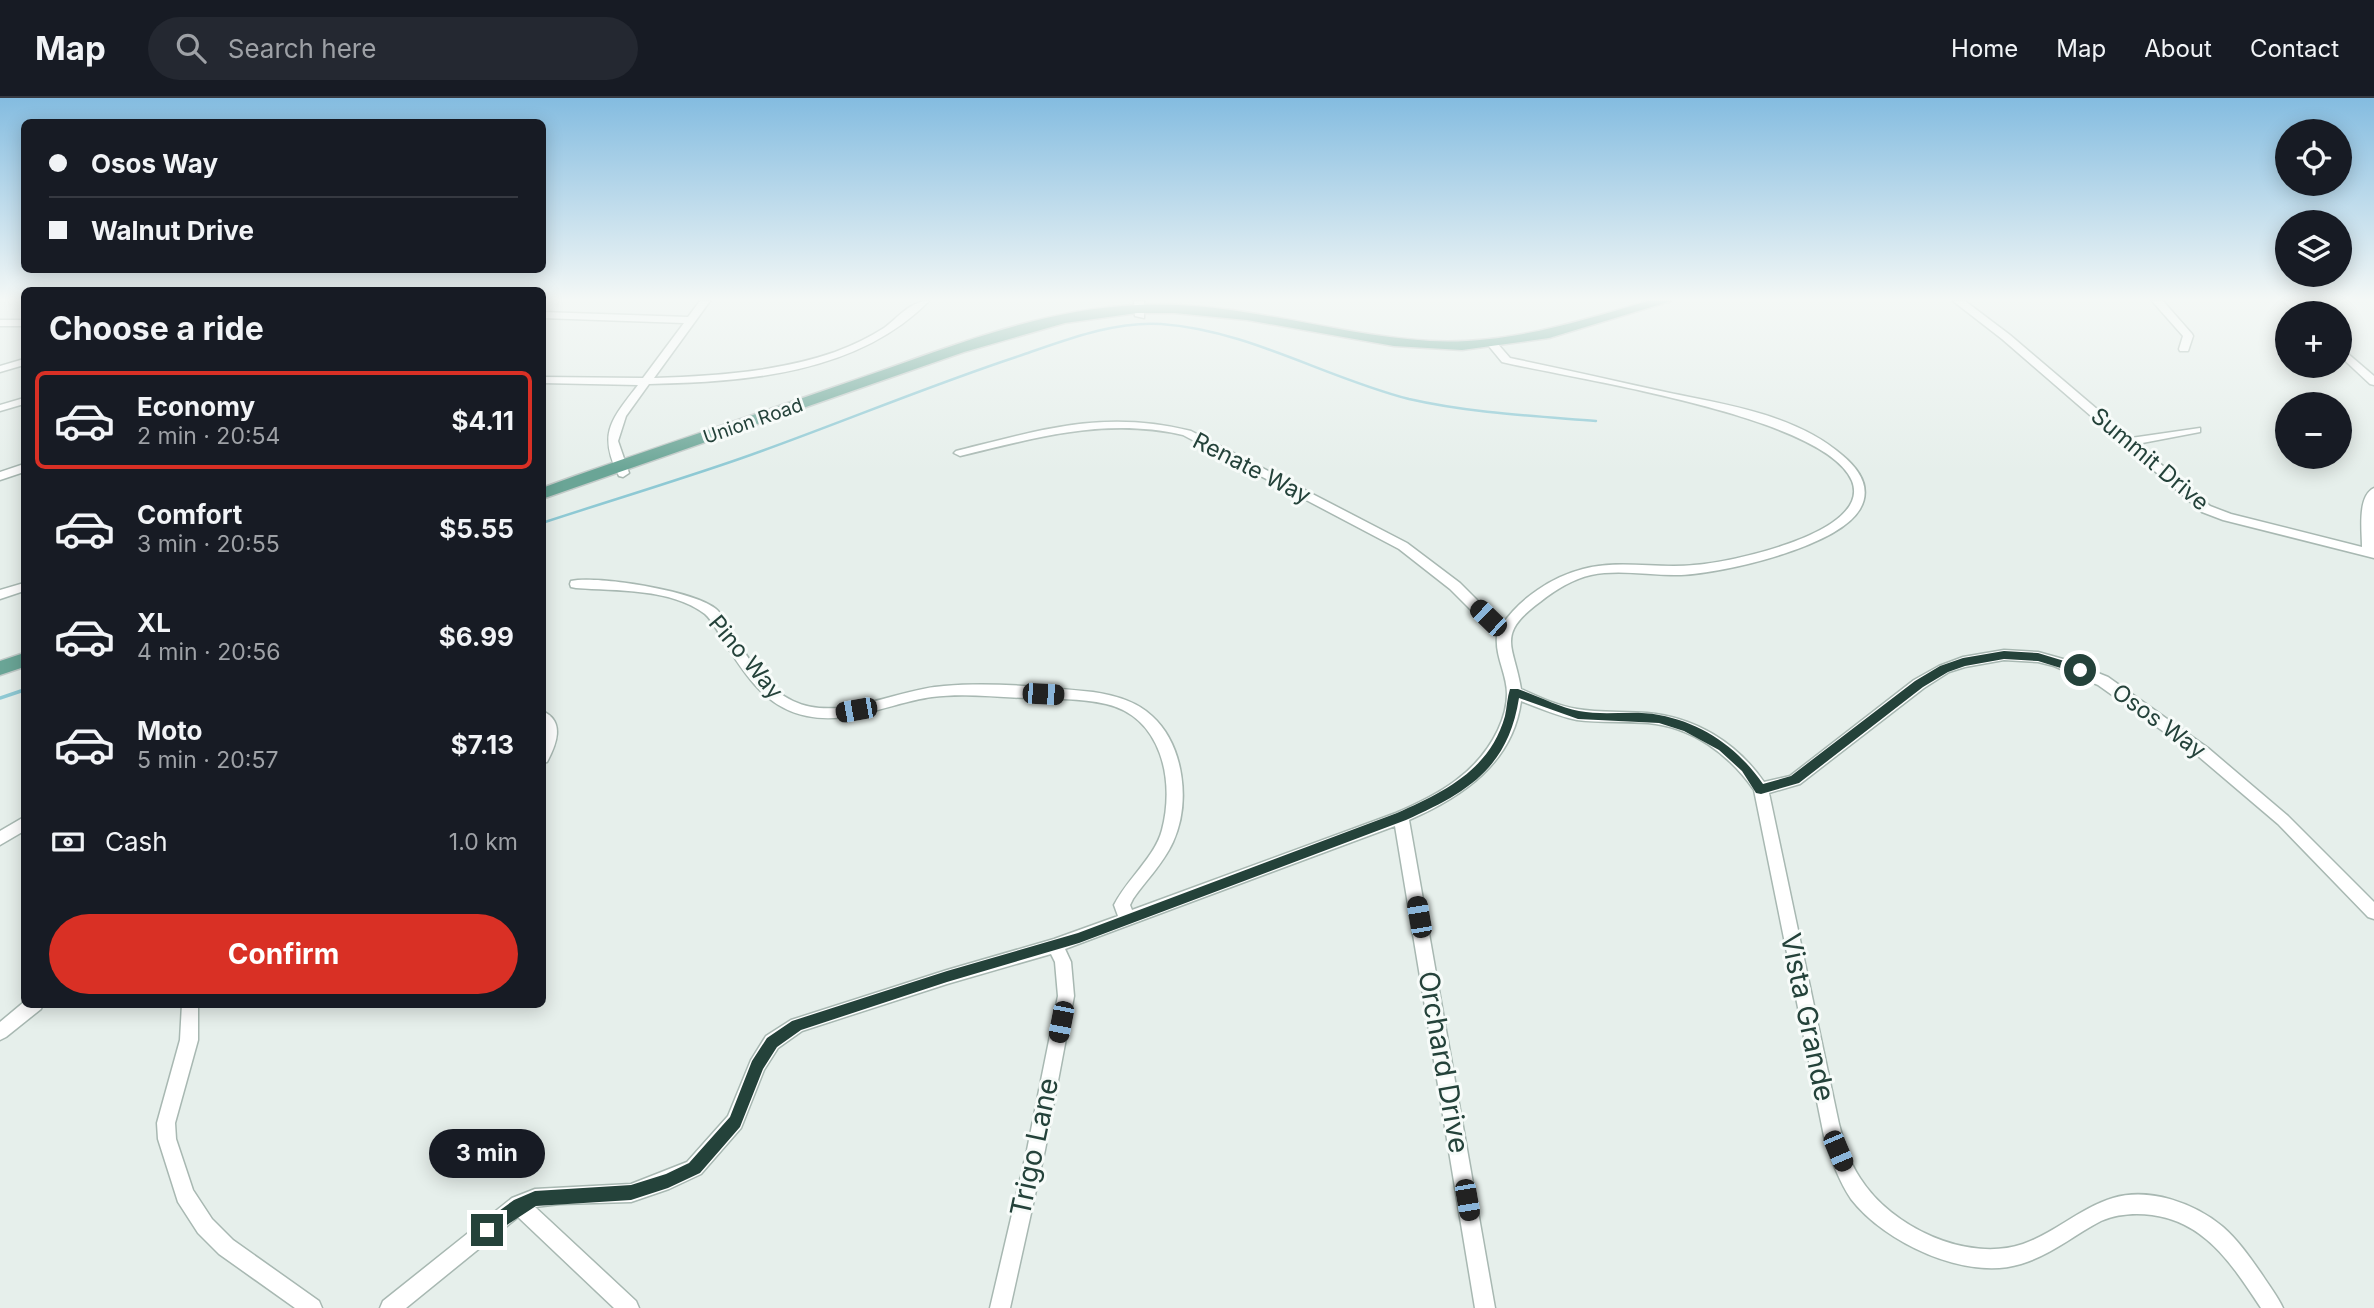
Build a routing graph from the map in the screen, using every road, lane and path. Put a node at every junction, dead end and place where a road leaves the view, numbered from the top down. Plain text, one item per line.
1 (663, 357) edge
2 (824, 357) edge
3 (955, 357) edge
4 (1505, 357) edge
5 (2030, 357) edge
6 (2352, 361) edge
7 (21, 363) edge
8 (0, 369) edge
9 (546, 380) edge
10 (645, 381) junction
11 (2374, 382) edge
12 (21, 402) edge
13 (0, 408) edge
14 (2196, 430) dead end
15 (2128, 442) junction
16 (960, 453) dead end
17 (21, 469) edge
18 (621, 470) junction
19 (0, 476) edge
20 (2374, 492) edge
21 (546, 493) edge
22 (546, 500) edge
23 (2371, 553) edge
24 (576, 584) dead end
25 (21, 588) edge
26 (0, 595) edge
27 (1504, 635) junction
28 (21, 653) edge
29 (0, 659) edge
30 (21, 661) edge
31 (0, 668) edge
32 (1514, 692) junction
33 (546, 720) edge
34 (546, 750) edge
35 (1761, 789) junction
36 (1401, 817) junction
37 (21, 825) edge
38 (0, 839) edge
39 (2374, 912) edge
40 (1128, 920) junction
41 (1055, 946) junction
42 (30, 1008) edge
43 (190, 1008) edge
44 (0, 1032) edge
45 (519, 1205) junction
46 (312, 1308) edge
47 (390, 1308) edge
48 (629, 1308) edge
49 (1000, 1308) edge
50 (1485, 1308) edge
51 (2273, 1308) edge

1 - 10 street
2 - 10 street
3 - 18 main road, Union Road
4 - 27 street
5 - 15 street, Summit Drive
6 - 11 street
7 - 8 street
9 - 10 street
10 - 18 street
12 - 13 street
14 - 15 street
15 - 23 street, Summit Drive
16 - 27 street, Renate Way
17 - 19 street
18 - 21 main road, Union Road
18 - 22 main road, Union Road
20 - 23 street
24 - 40 street, Pino Way
25 - 26 street
27 - 32 street
28 - 29 main road
30 - 31 main road
32 - 35 street, Vista Grande
32 - 36 street
33 - 34 street
35 - 39 street, Osos Way
35 - 51 street, Vista Grande
36 - 40 street
36 - 50 street, Orchard Drive
37 - 38 street
40 - 41 street
41 - 45 street
41 - 49 street, Trigo Lane
42 - 44 street
43 - 46 street
45 - 47 street
45 - 48 street

